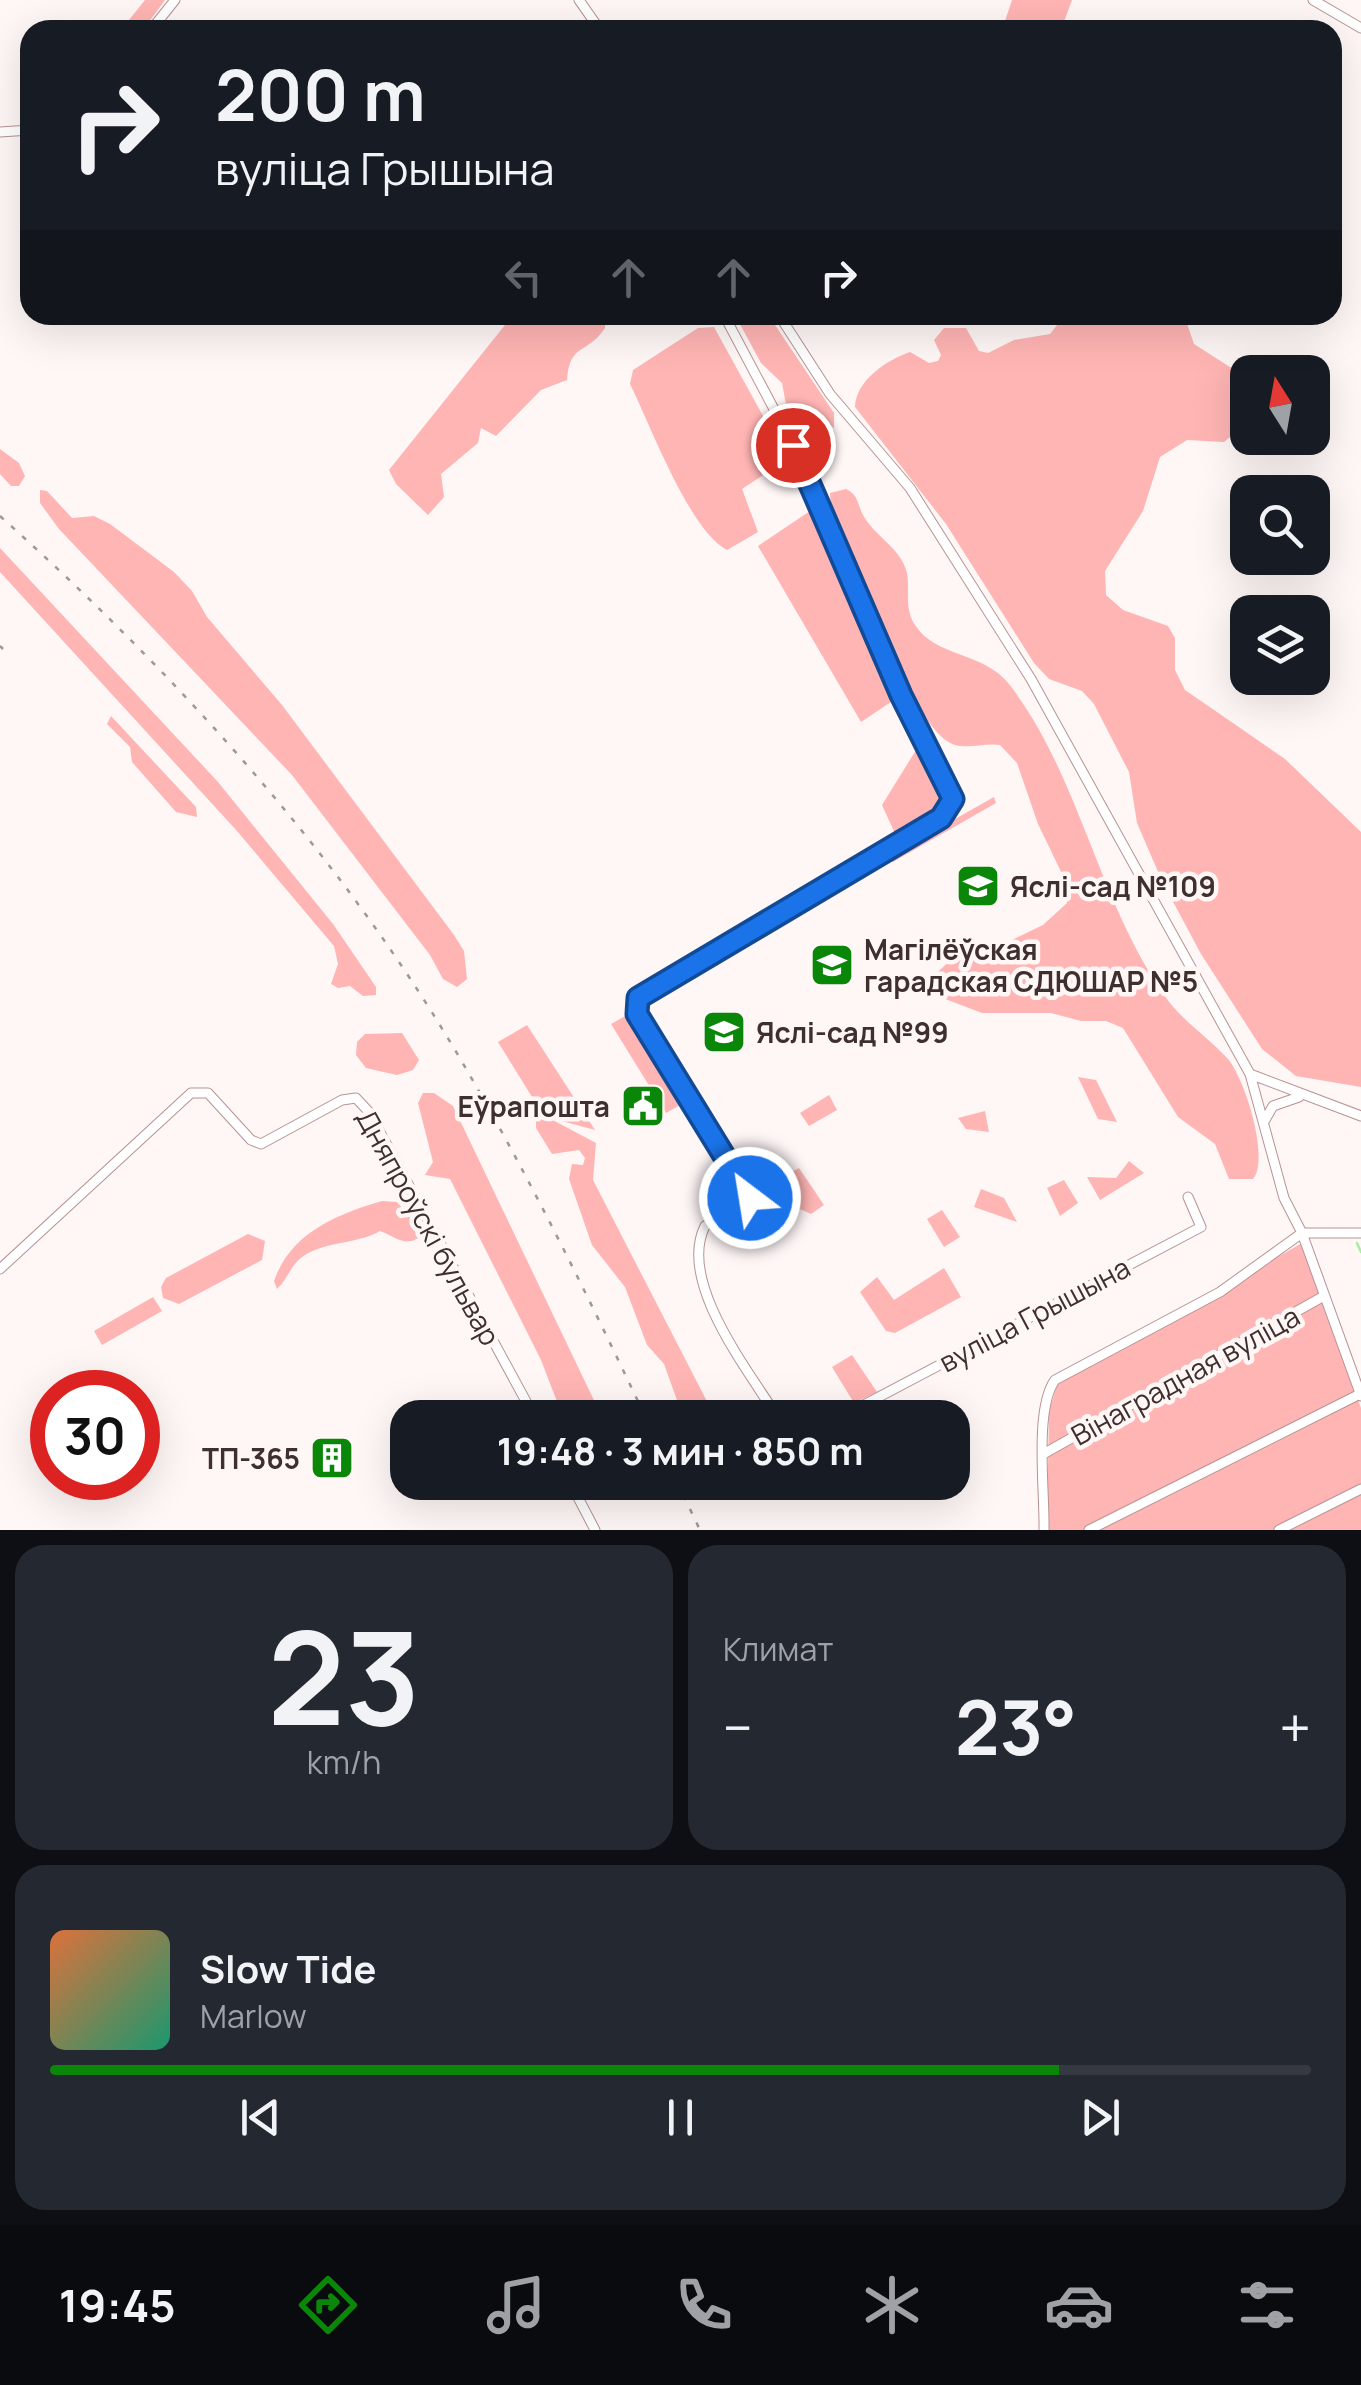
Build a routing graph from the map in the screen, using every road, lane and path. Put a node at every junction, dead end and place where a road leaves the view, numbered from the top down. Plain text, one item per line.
1 (175, 0) edge
2 (1313, 0) edge
3 (159, 20) edge
4 (1361, 28) edge
5 (729, 325) edge
6 (786, 325) edge
7 (1250, 1074) junction
8 (1304, 1096) junction
9 (1361, 1114) edge
10 (1264, 1123) junction
11 (1188, 1198) dead end
12 (1302, 1233) junction
13 (1361, 1233) edge
14 (0, 1269) edge
15 (1324, 1296) junction
16 (1361, 1395) edge
17 (525, 1400) edge
18 (767, 1400) edge
19 (873, 1400) edge
20 (1045, 1453) junction
21 (1361, 1489) edge
22 (579, 1500) edge
23 (594, 1530) edge
24 (1044, 1530) edge
25 (1088, 1530) edge
26 (1279, 1530) edge

1 - 3 street
2 - 4 street
5 - 18 street
6 - 7 street
7 - 8 street
7 - 10 street
8 - 9 street
8 - 10 street
10 - 12 street
11 - 19 street, вуліца Грышына
12 - 13 street
12 - 15 street
12 - 20 street
14 - 17 street, Дняпроўскі бульвар
15 - 16 street
15 - 20 street, Вінаградная вуліца
16 - 25 street
20 - 24 street
21 - 26 street
22 - 23 street

